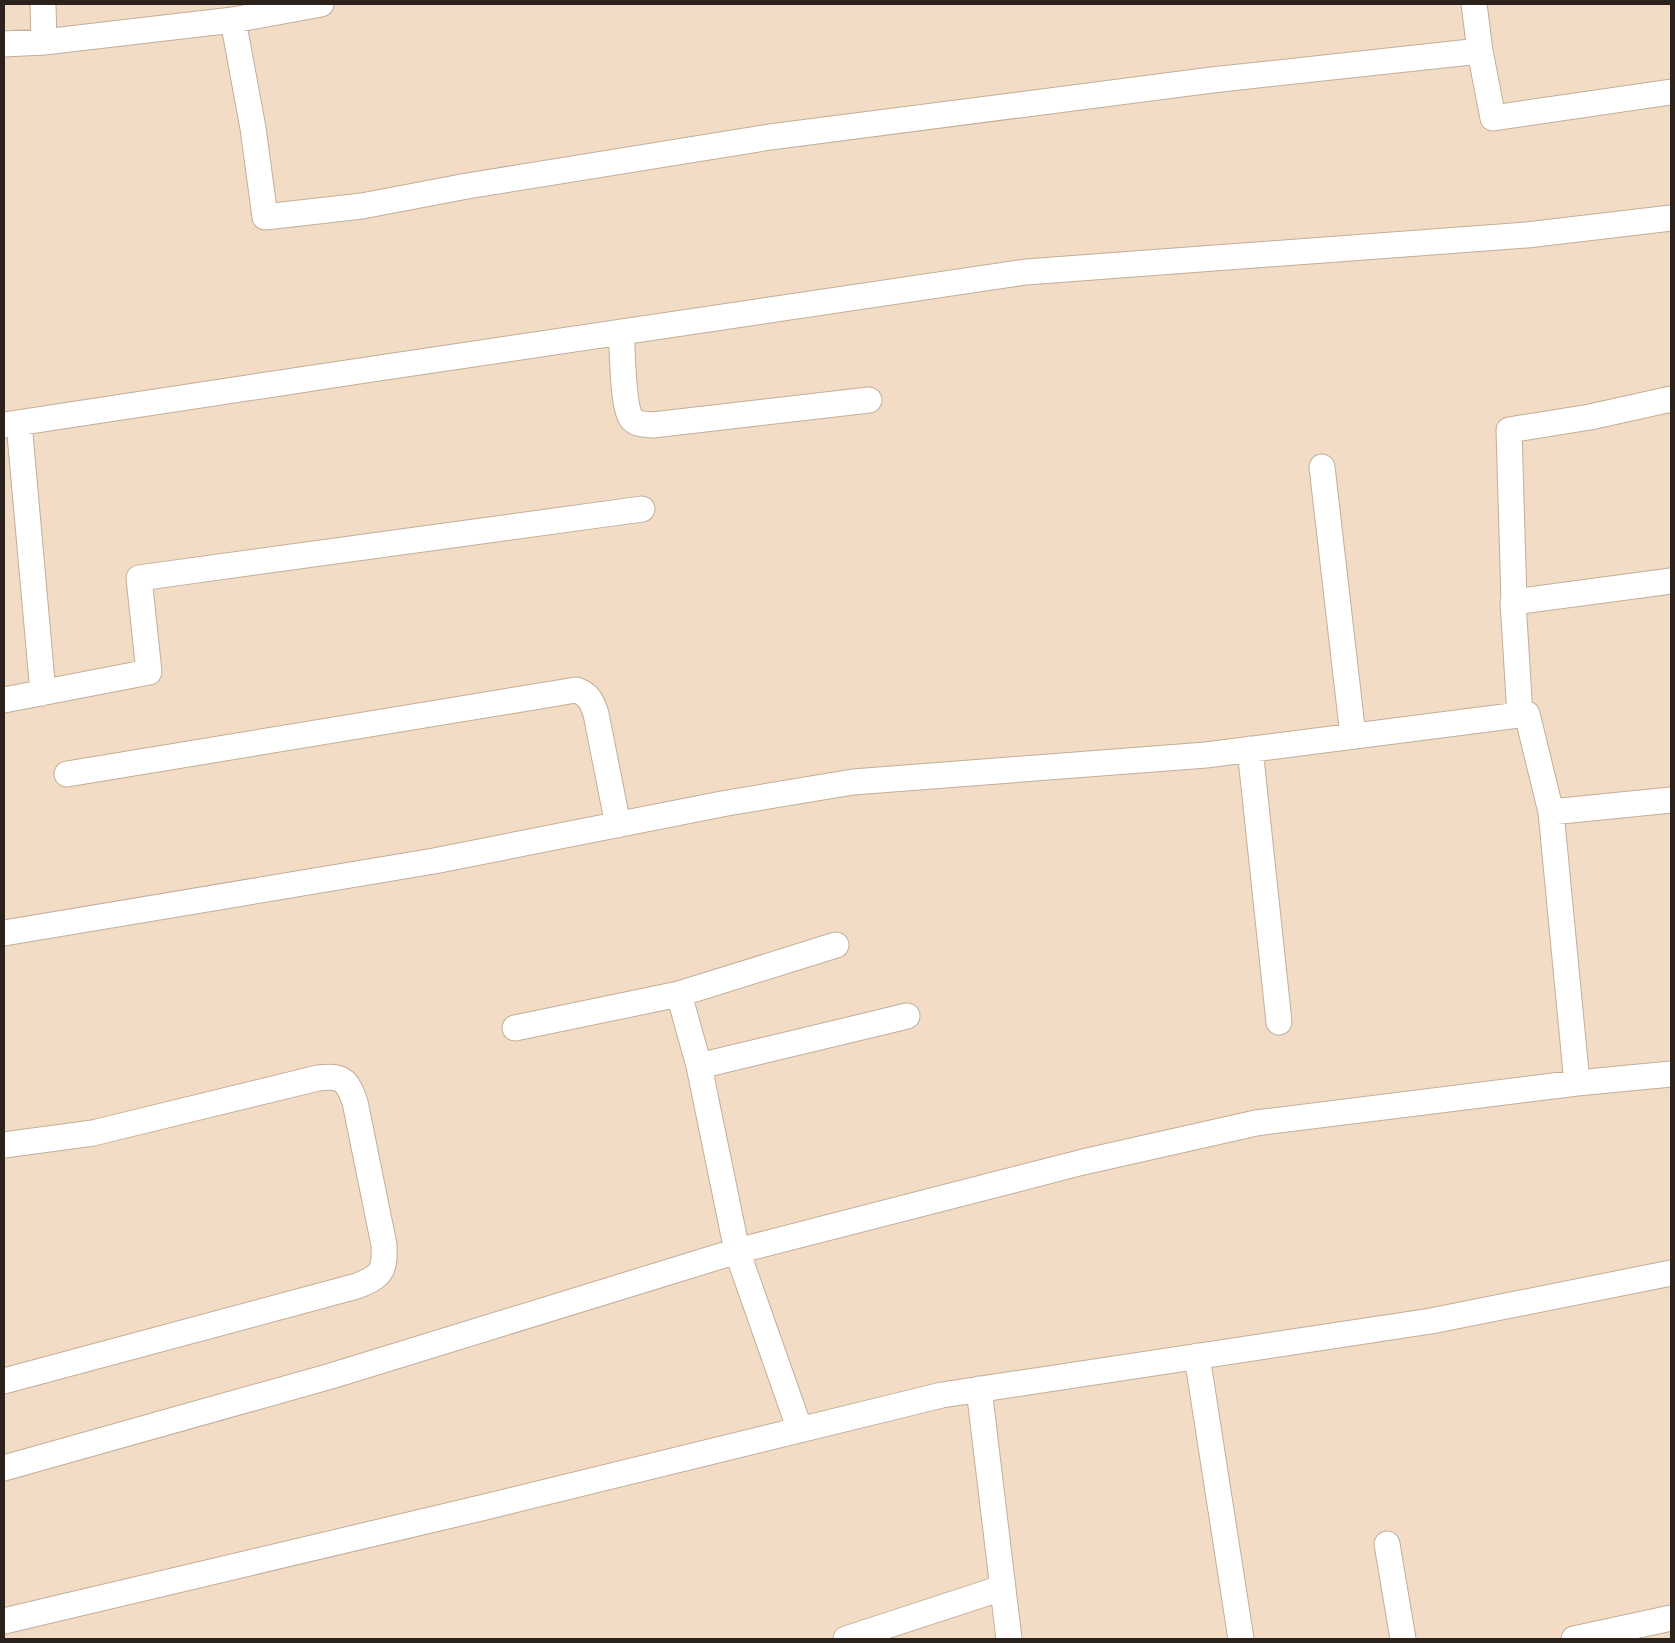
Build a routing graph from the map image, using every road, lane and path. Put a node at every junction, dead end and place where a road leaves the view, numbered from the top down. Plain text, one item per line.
1 (43, 4) edge
2 (321, 4) edge
3 (1474, 4) edge
4 (233, 20) junction
5 (44, 42) junction
6 (4, 44) edge
7 (1480, 51) junction
8 (1671, 92) edge
9 (1671, 218) edge
10 (621, 332) junction
11 (1671, 399) edge
12 (869, 400) dead end
13 (11, 424) edge
14 (1322, 466) dead end
15 (642, 509) dead end
16 (1671, 581) edge
17 (1514, 601) junction
18 (44, 693) junction
19 (4, 700) edge
20 (1520, 715) junction
21 (1353, 736) junction
22 (1250, 749) junction
23 (67, 774) dead end
24 (1671, 800) edge
25 (1551, 812) junction
26 (618, 825) junction
27 (4, 933) edge
28 (836, 945) dead end
29 (679, 994) junction
30 (907, 1016) dead end
31 (1279, 1022) dead end
32 (514, 1028) dead end
33 (700, 1066) junction
34 (1671, 1074) edge
35 (1577, 1083) junction
36 (4, 1145) edge
37 (737, 1252) junction
38 (1671, 1273) edge
39 (1197, 1356) junction
40 (4, 1381) edge
41 (979, 1389) junction
42 (800, 1430) junction
43 (4, 1468) edge
44 (1388, 1544) dead end
45 (1002, 1588) junction
46 (1671, 1618) edge
47 (4, 1622) edge
48 (846, 1639) edge
49 (1009, 1639) edge
50 (1241, 1639) edge
51 (1403, 1639) edge
52 (1574, 1639) edge

1 - 5 street
2 - 4 street
3 - 7 street
4 - 5 street
4 - 7 street
5 - 6 street
7 - 8 street
9 - 10 street
10 - 12 street
10 - 13 street
11 - 17 street
13 - 18 street
14 - 21 street
15 - 18 street
16 - 17 street
17 - 20 street
18 - 19 street
20 - 21 street
20 - 25 street
21 - 22 street
22 - 26 street
22 - 31 street
23 - 26 street
24 - 25 street
25 - 35 street
26 - 27 street
28 - 29 street
29 - 32 street
29 - 33 street
30 - 33 street
33 - 37 street
34 - 35 street
35 - 37 street
36 - 40 street
37 - 42 street
37 - 43 street
38 - 39 street
39 - 41 street
39 - 50 street
41 - 42 street
41 - 45 street
42 - 47 street
44 - 51 street
45 - 48 street
45 - 49 street
46 - 52 street

